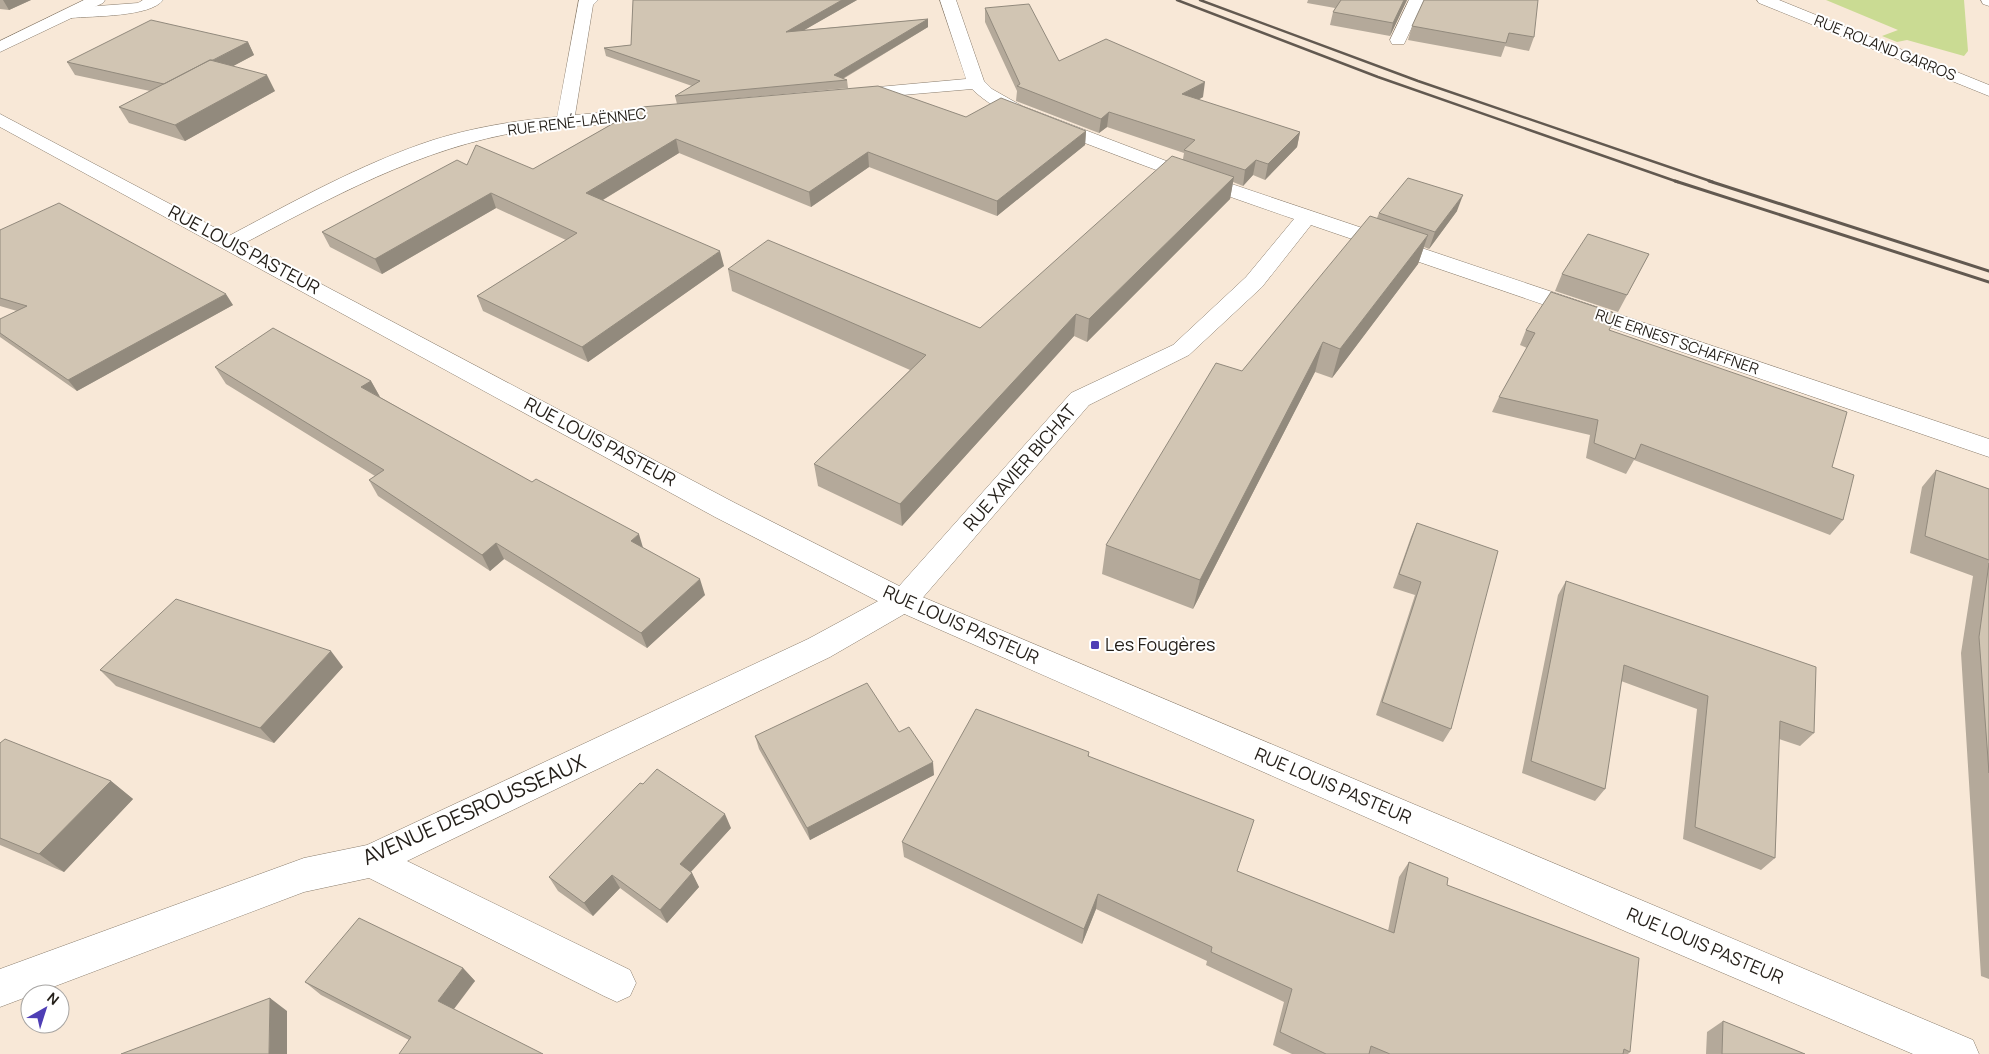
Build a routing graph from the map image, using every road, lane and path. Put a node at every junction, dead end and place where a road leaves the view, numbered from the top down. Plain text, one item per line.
1 (96, 0) edge
2 (155, 0) edge
3 (590, 0) edge
4 (948, 0) edge
5 (1417, 0) edge
6 (1765, 0) edge
7 (71, 13) junction
8 (1398, 40) dead end
9 (0, 47) edge
10 (976, 83) junction
11 (1985, 85) edge
12 (834, 96) edge
13 (680, 110) edge
14 (0, 120) edge
15 (565, 121) junction
16 (1307, 216) junction
17 (230, 242) junction
18 (1989, 448) edge
19 (903, 601) junction
20 (371, 861) junction
21 (616, 983) dead end
22 (0, 988) edge
23 (1959, 1054) edge

1 - 7 street
2 - 7 street
3 - 15 street
4 - 10 street
5 - 8 street
6 - 11 street, RUE ROLAND GARROS
7 - 9 street
10 - 12 street
10 - 16 street, RUE ERNEST SCHAFFNER
13 - 15 street, RUE RENÉ-LAËNNEC
14 - 17 street, RUE LOUIS PASTEUR
15 - 17 street, RUE RENÉ-LAËNNEC
16 - 18 street, RUE ERNEST SCHAFFNER
16 - 19 street, RUE XAVIER BICHAT
17 - 19 street, RUE LOUIS PASTEUR
19 - 20 street, AVENUE DESROUSSEAUX
19 - 23 street, RUE LOUIS PASTEUR
20 - 21 street
20 - 22 street, AVENUE DESROUSSEAUX

